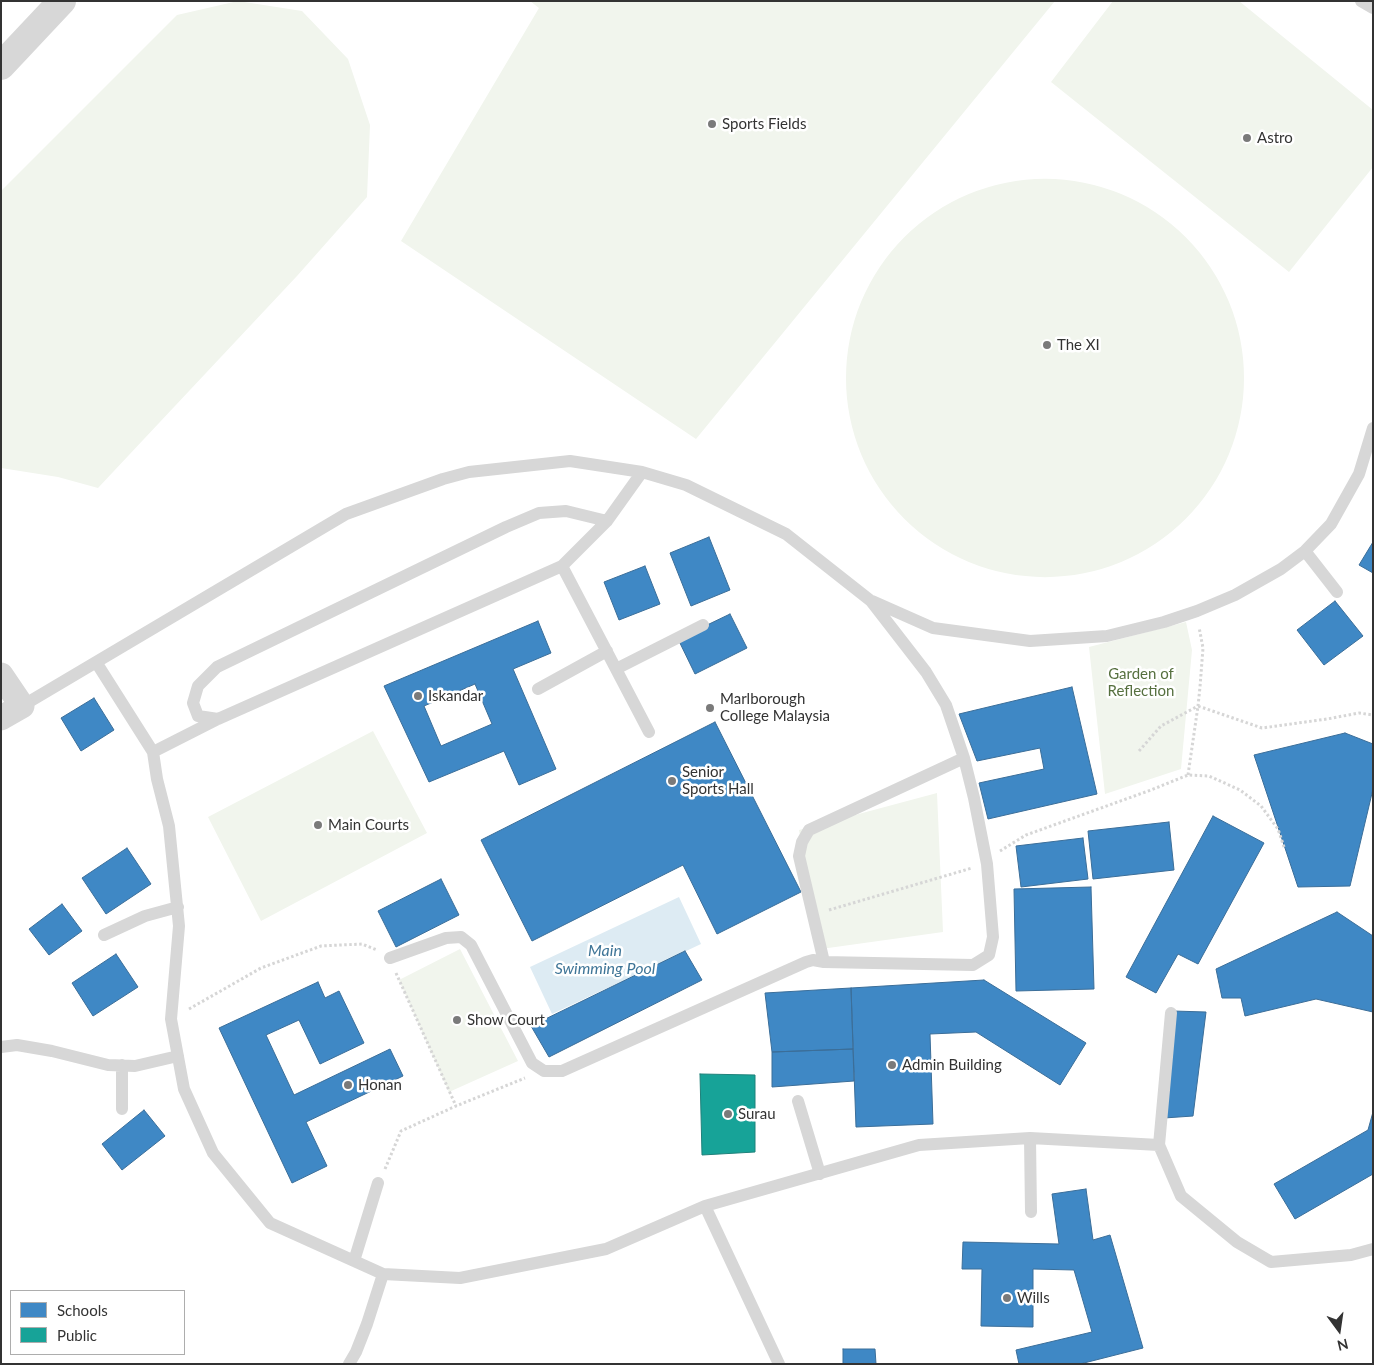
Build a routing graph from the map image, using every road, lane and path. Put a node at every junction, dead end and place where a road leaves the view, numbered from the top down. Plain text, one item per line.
1 (62, 1) edge
2 (1361, 1) edge
3 (1373, 8) edge
4 (1, 66) edge
5 (1373, 428) edge
6 (642, 472) junction
7 (607, 521) junction
8 (1306, 551) junction
9 (562, 566) junction
10 (1337, 592) dead end
11 (871, 601) junction
12 (1197, 611) junction
13 (703, 625) dead end
14 (607, 651) junction
15 (96, 662) junction
16 (616, 669) junction
17 (1, 675) edge
18 (538, 689) dead end
19 (1198, 706) junction
20 (12, 712) edge
21 (1373, 715) edge
22 (218, 719) junction
23 (649, 732) dead end
24 (153, 752) junction
25 (1139, 752) dead end
26 (964, 758) junction
27 (1188, 775) junction
28 (1284, 847) dead end
29 (987, 864) junction
30 (178, 907) junction
31 (813, 915) junction
32 (104, 936) dead end
33 (390, 958) junction
34 (824, 962) junction
35 (1171, 1013) dead end
36 (171, 1019) junction
37 (1, 1047) edge
38 (178, 1056) junction
39 (122, 1065) junction
40 (544, 1071) junction
41 (798, 1101) dead end
42 (456, 1106) junction
43 (122, 1109) dead end
44 (1030, 1138) junction
45 (1159, 1145) junction
46 (820, 1174) junction
47 (378, 1183) joint
48 (705, 1206) junction
49 (1031, 1212) dead end
50 (1373, 1249) edge
51 (354, 1261) junction
52 (383, 1274) junction
53 (349, 1364) edge
54 (779, 1364) edge

1 - 4 street
2 - 3 lane
5 - 8 lane
6 - 7 lane
6 - 11 lane
6 - 15 lane
7 - 9 lane
7 - 22 lane
8 - 10 lane
8 - 12 lane
9 - 14 lane
9 - 22 lane
11 - 12 lane
11 - 26 lane
12 - 19 path
13 - 16 lane
14 - 16 lane
14 - 18 lane
15 - 20 lane
15 - 24 lane
16 - 23 lane
17 - 20 street
19 - 21 path
19 - 25 path
19 - 27 path
22 - 24 lane
24 - 30 lane
26 - 29 lane
26 - 31 lane
27 - 28 path
27 - 29 path
29 - 31 path
29 - 34 lane
30 - 32 lane
30 - 36 lane
31 - 34 lane
33 - 36 path
33 - 40 lane
33 - 42 path
34 - 40 lane
35 - 45 lane
36 - 38 lane
37 - 39 lane
38 - 39 lane
38 - 51 lane
39 - 43 lane
40 - 42 path
41 - 46 lane
42 - 47 path
44 - 45 lane
44 - 46 lane
44 - 49 lane
45 - 50 lane
46 - 48 lane
47 - 51 lane
48 - 52 lane
48 - 54 lane
51 - 52 lane
52 - 53 lane

